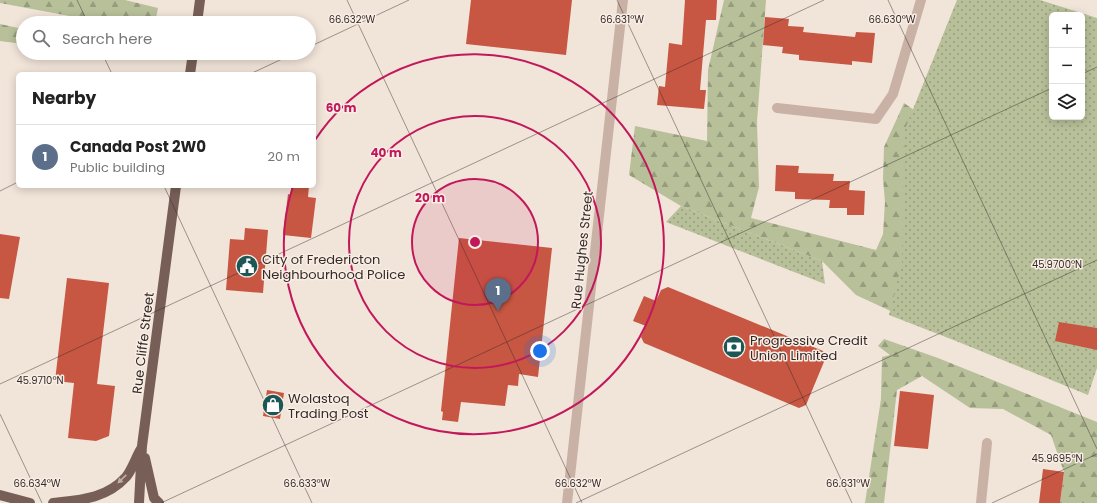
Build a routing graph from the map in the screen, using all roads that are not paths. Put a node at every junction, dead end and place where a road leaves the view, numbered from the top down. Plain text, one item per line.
1 (200, 0) edge
2 (623, 0) edge
3 (921, 0) edge
4 (198, 16) edge
5 (192, 60) edge
6 (190, 72) edge
7 (777, 108) dead end
8 (176, 188) edge
9 (988, 443) dead end
10 (142, 446) junction
11 (0, 495) edge
12 (30, 503) edge
13 (52, 503) edge
14 (139, 503) edge
15 (159, 503) edge
16 (567, 503) edge
17 (981, 503) edge

1 - 4 main road
2 - 16 street, Rue Hughes Street
3 - 7 street
5 - 6 main road
8 - 10 main road, Rue Cliffe Street
9 - 17 street
10 -> 13 main road
10 - 14 main road, Rue Cliffe Street
10 - 15 main road
11 - 12 main road

